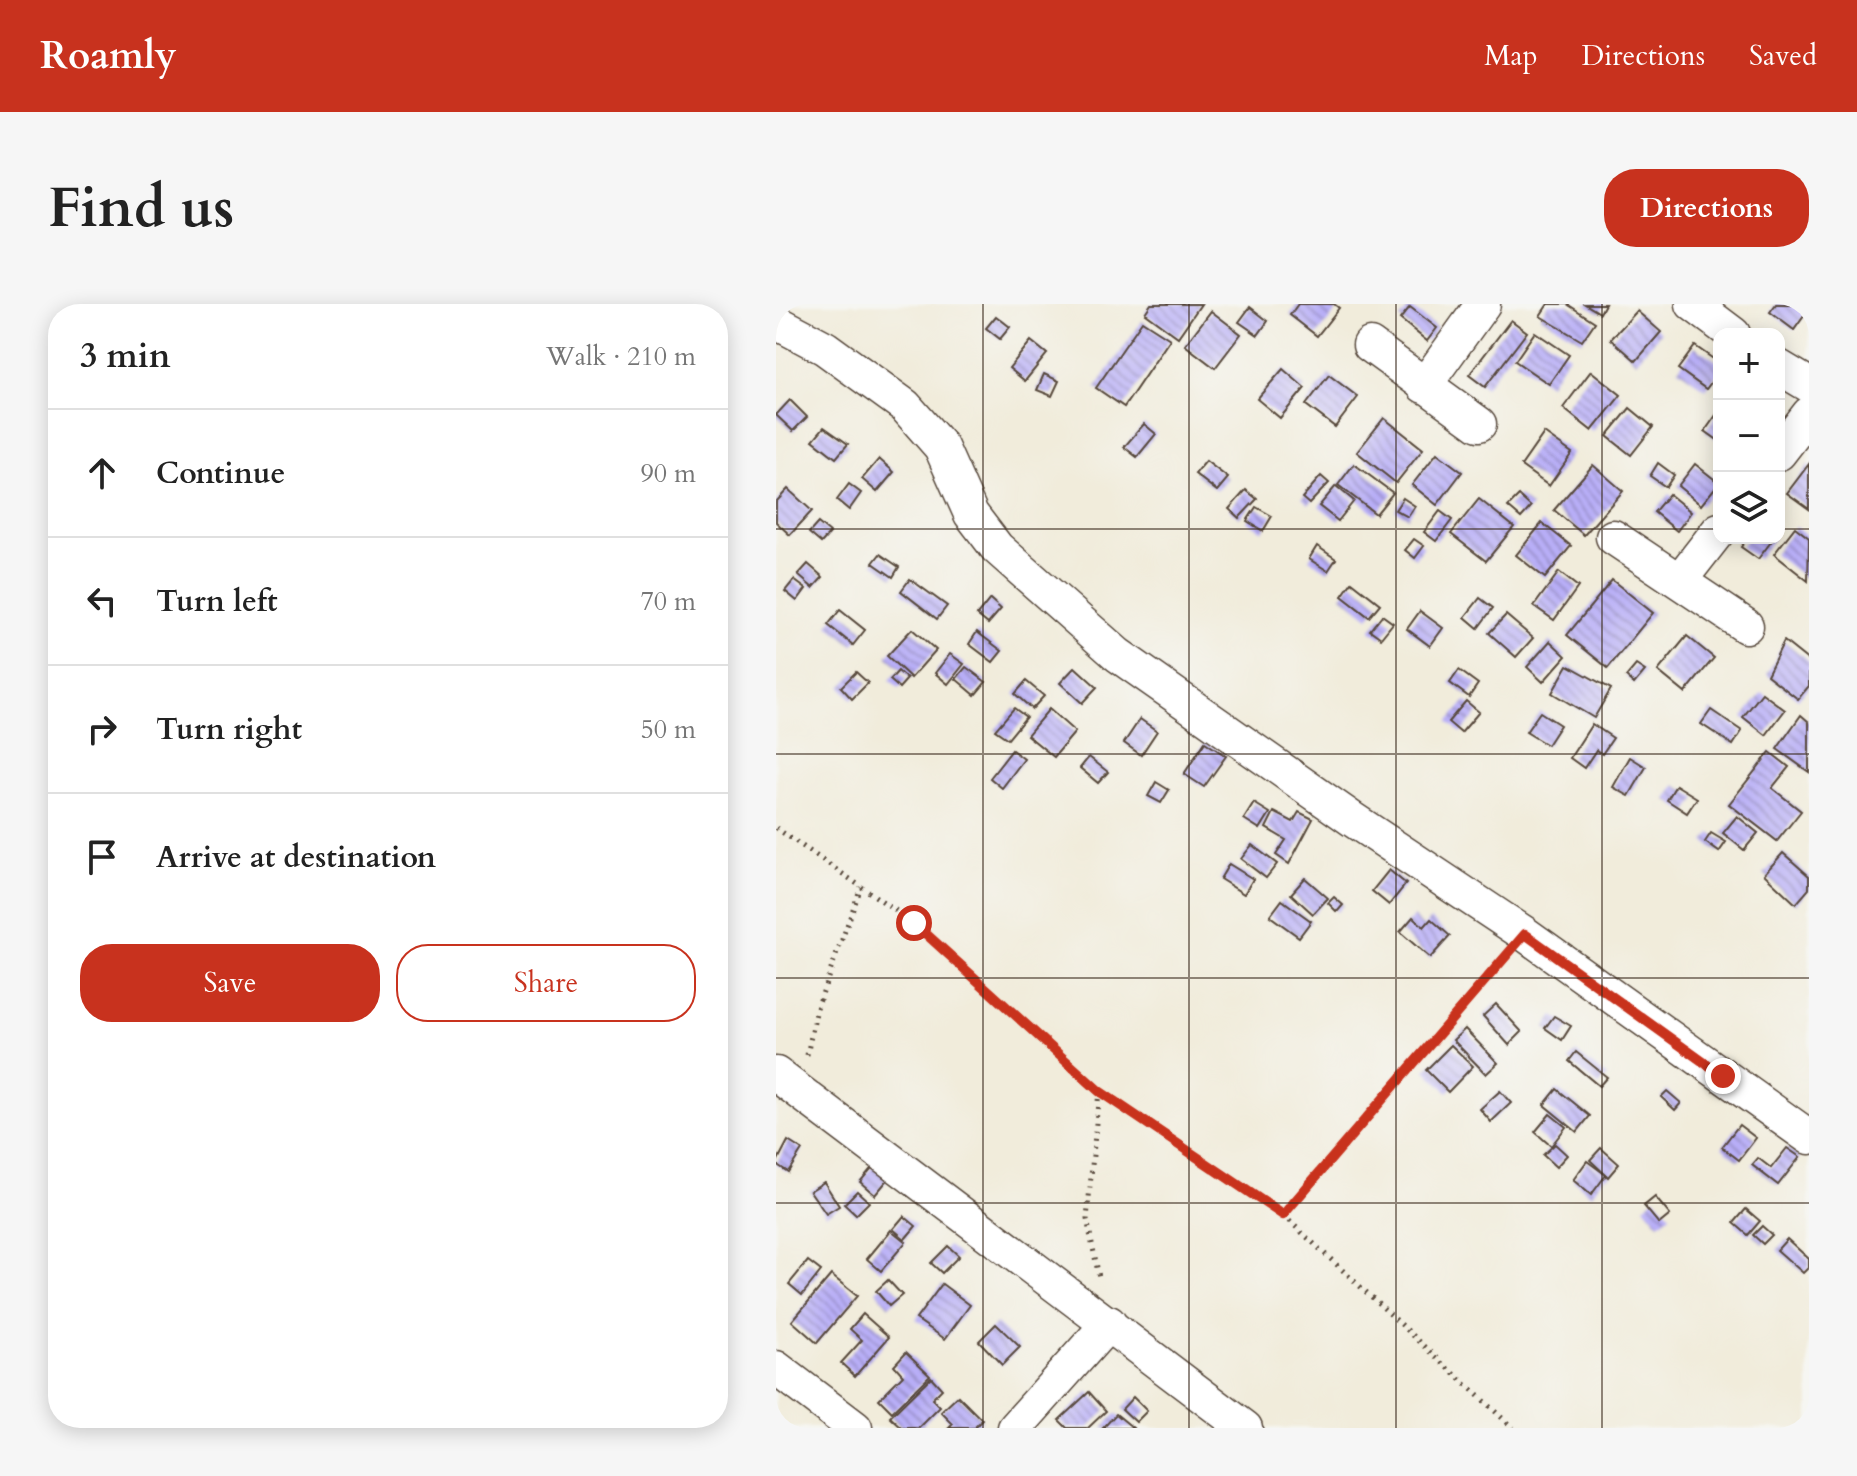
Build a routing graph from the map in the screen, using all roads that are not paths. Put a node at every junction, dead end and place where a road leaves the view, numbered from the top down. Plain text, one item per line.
1 (1483, 304) edge
2 (1693, 304) edge
3 (776, 322) edge
4 (1725, 328) edge
5 (1370, 345) dead end
6 (1785, 371) edge
7 (1809, 385) edge
8 (1424, 386) junction
9 (1809, 414) edge
10 (1479, 424) dead end
11 (1785, 445) edge
12 (1613, 537) dead end
13 (1713, 538) edge
14 (1680, 580) junction
15 (1746, 626) dead end
16 (788, 1083) edge
17 (1809, 1137) edge
18 (1109, 1323) junction
19 (776, 1368) edge
20 (855, 1428) edge
21 (1015, 1428) edge
22 (1245, 1428) edge

1 - 8 street
2 - 4 street
3 - 17 street
5 - 8 street
6 - 7 street
8 - 10 street
9 - 11 street
12 - 14 street
13 - 14 street
14 - 15 street
16 - 18 street
18 - 21 street
18 - 22 street
19 - 20 street

